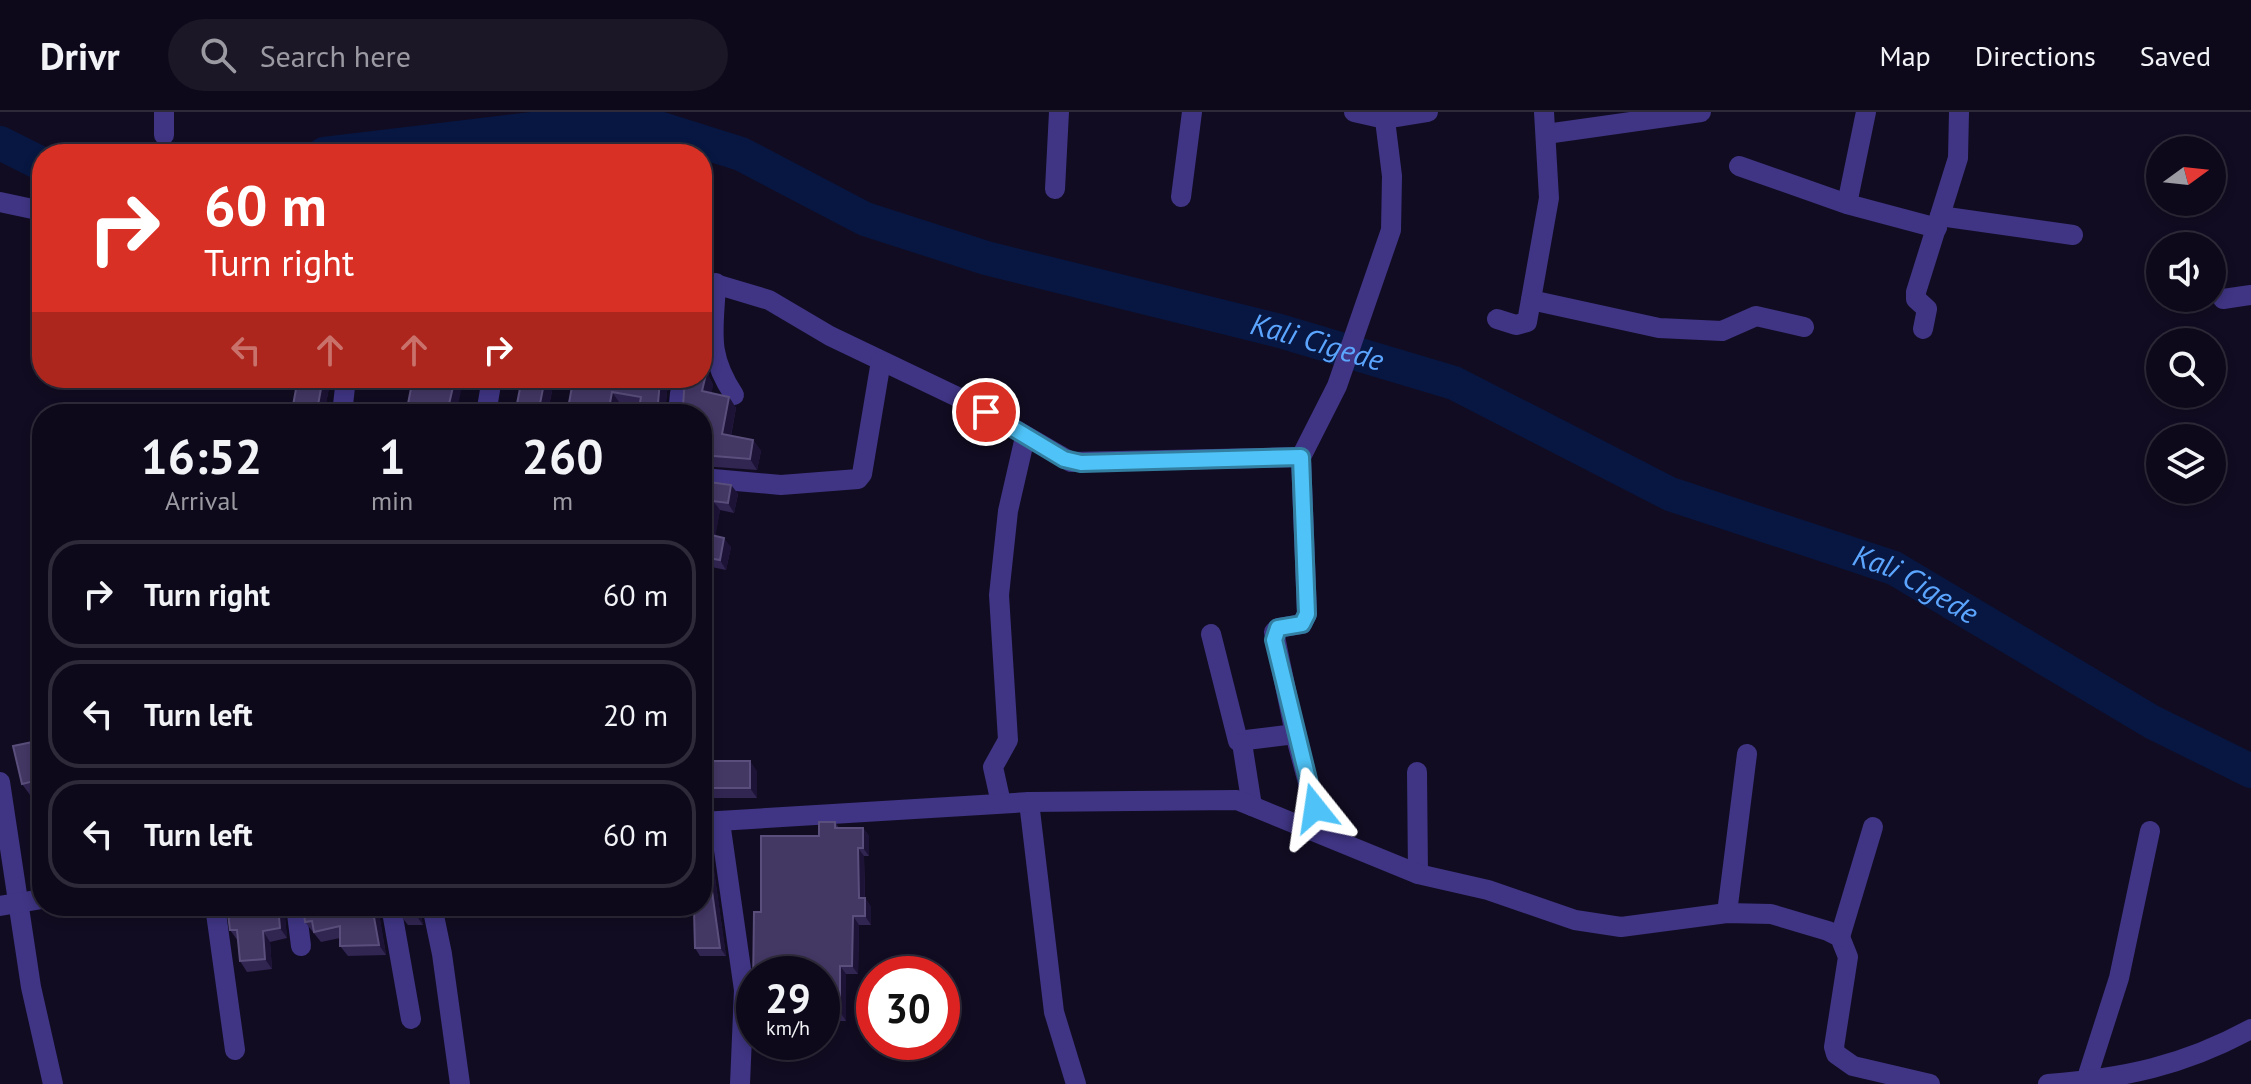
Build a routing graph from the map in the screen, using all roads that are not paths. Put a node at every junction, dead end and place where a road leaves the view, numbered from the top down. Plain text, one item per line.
1 (164, 112) edge
2 (1059, 112) edge
3 (1192, 112) edge
4 (1354, 112) edge
5 (1428, 112) edge
6 (1544, 112) edge
7 (1701, 112) edge
8 (1866, 112) edge
9 (1959, 112) edge
10 (1384, 115) edge
11 (1546, 134) junction
12 (164, 135) dead end
13 (1739, 166) dead end
14 (1055, 189) dead end
15 (1181, 197) dead end
16 (0, 202) edge
17 (1847, 204) junction
18 (32, 209) edge
19 (1938, 222) junction
20 (2073, 235) dead end
21 (712, 282) edge
22 (2251, 295) edge
23 (2226, 299) edge
24 (1531, 300) junction
25 (1497, 319) dead end
26 (1804, 327) dead end
27 (1923, 329) dead end
28 (712, 334) edge
29 (881, 361) junction
30 (680, 393) edge
31 (734, 395) dead end
32 (679, 404) edge
33 (1025, 437) junction
34 (1301, 457) junction
35 (712, 479) edge
36 (1211, 634) dead end
37 (1295, 734) junction
38 (1242, 743) junction
39 (1747, 754) dead end
40 (1417, 772) dead end
41 (0, 782) edge
42 (1029, 802) junction
43 (1001, 803) junction
44 (1252, 806) junction
45 (712, 822) edge
46 (712, 827) edge
47 (1873, 827) dead end
48 (2150, 831) dead end
49 (1321, 832) junction
50 (1418, 874) junction
51 (32, 901) edge
52 (10, 905) edge
53 (1727, 913) junction
54 (216, 916) edge
55 (297, 916) edge
56 (393, 916) edge
57 (434, 916) edge
58 (1840, 937) junction
59 (301, 946) dead end
60 (411, 1019) dead end
61 (2251, 1029) edge
62 (235, 1050) dead end
63 (2086, 1081) junction
64 (53, 1084) edge
65 (460, 1084) edge
66 (740, 1084) edge
67 (1076, 1084) edge
68 (1930, 1084) edge
69 (2048, 1084) edge

1 - 12 street
2 - 14 street
3 - 15 street
4 - 10 street
5 - 10 street
6 - 11 street
7 - 11 street
8 - 17 street
9 - 19 street
10 - 34 street
11 - 24 street
13 - 17 street
16 - 18 street
17 - 19 street
19 - 20 street
19 - 27 street
21 - 29 street
22 - 23 street
24 - 25 street
24 - 26 street
28 - 31 street
29 - 33 street
29 - 35 street
30 - 32 street
33 - 34 street
33 - 43 street
34 - 37 street
36 - 38 street
37 - 38 street
37 - 49 street
38 - 44 street
39 - 53 street
40 - 50 street
41 - 52 street
42 - 43 street
42 - 44 street
42 - 67 street
43 - 45 street
44 - 49 street
46 - 66 street
47 - 58 street
48 - 63 street
49 - 50 street
50 - 53 street
51 - 52 street
52 - 64 street
53 - 58 street
54 - 62 street
55 - 59 street
56 - 60 street
57 - 65 street
58 - 68 street
61 - 63 street
63 - 69 street

